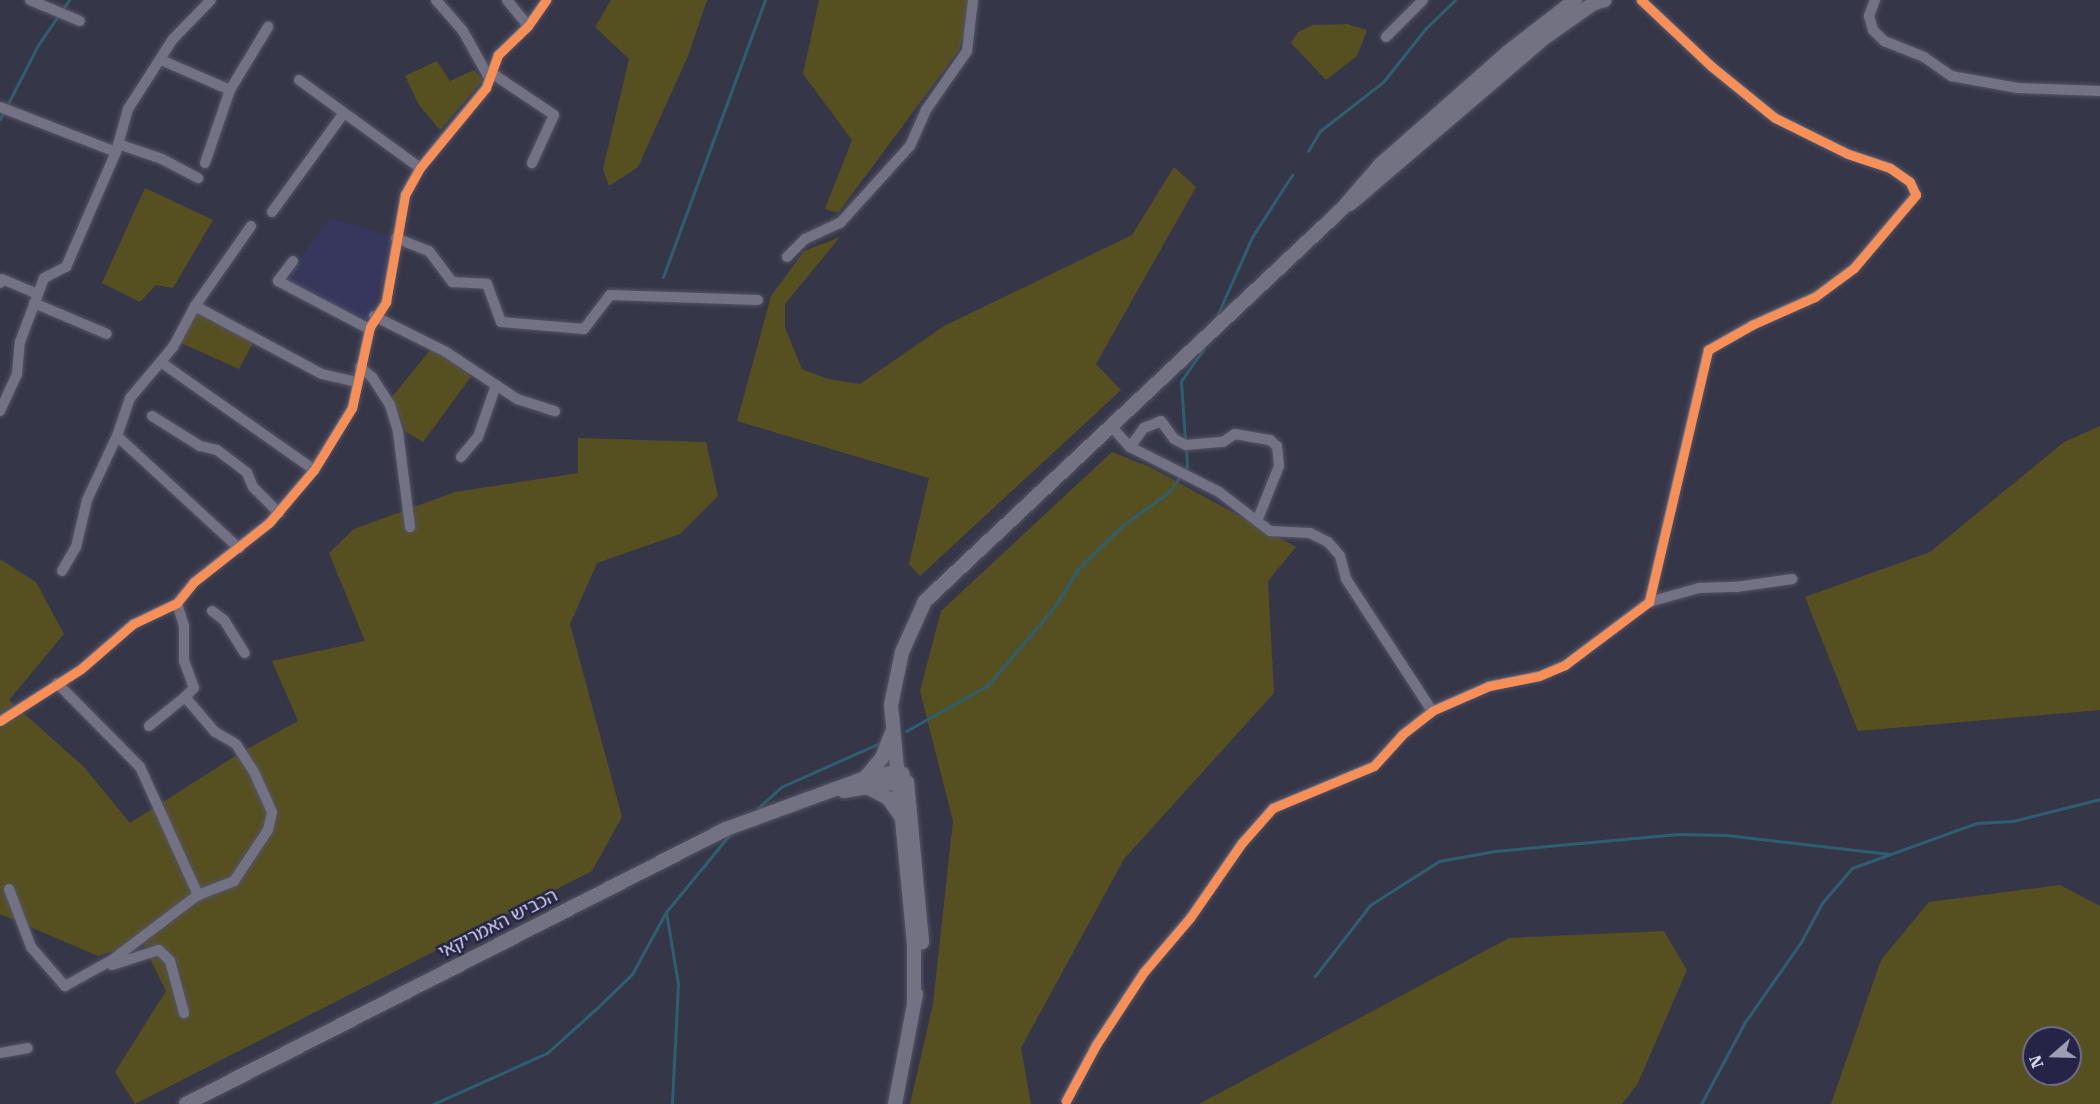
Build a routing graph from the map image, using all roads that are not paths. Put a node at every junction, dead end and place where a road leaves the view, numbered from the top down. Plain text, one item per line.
1 (30, 0) edge
2 (211, 0) edge
3 (436, 0) edge
4 (507, 0) edge
5 (546, 0) edge
6 (973, 0) edge
7 (1423, 0) edge
8 (1575, 0) edge
9 (1605, 0) edge
10 (1641, 0) edge
11 (1875, 0) edge
12 (80, 21) dead end
13 (528, 26) junction
14 (268, 27) dead end
15 (1386, 38) dead end
16 (1512, 56) junction
17 (161, 60) junction
18 (489, 74) junction
19 (299, 80) dead end
20 (230, 90) junction
21 (2100, 92) edge
22 (0, 107) edge
23 (344, 112) junction
24 (117, 148) junction
25 (532, 163) dead end
26 (205, 164) dead end
27 (420, 168) junction
28 (198, 178) dead end
29 (272, 212) dead end
30 (251, 226) dead end
31 (396, 238) junction
32 (787, 257) dead end
33 (293, 261) dead end
34 (0, 283) edge
35 (36, 299) junction
36 (758, 300) dead end
37 (195, 306) junction
38 (374, 316) junction
39 (369, 329) junction
40 (106, 334) dead end
41 (162, 363) junction
42 (360, 367) junction
43 (357, 382) junction
44 (496, 385) junction
45 (0, 411) edge
46 (555, 411) dead end
47 (152, 416) dead end
48 (1110, 426) junction
49 (117, 436) junction
50 (1130, 447) junction
51 (461, 457) dead end
52 (314, 470) junction
53 (279, 513) junction
54 (1257, 521) junction
55 (410, 527) dead end
56 (239, 548) junction
57 (62, 572) dead end
58 (1792, 579) dead end
59 (1649, 602) junction
60 (177, 603) junction
61 (212, 611) dead end
62 (245, 653) dead end
63 (898, 669) junction
64 (57, 683) junction
65 (184, 697) junction
66 (1432, 711) junction
67 (0, 721) edge
68 (149, 726) dead end
69 (893, 726) junction
70 (900, 777) junction
71 (866, 783) junction
72 (900, 816) junction
73 (9, 890) dead end
74 (198, 895) junction
75 (107, 963) junction
76 (914, 1002) junction
77 (184, 1013) dead end
78 (28, 1048) dead end
79 (0, 1053) edge
80 (1066, 1101) dead end
81 (186, 1104) edge
82 (895, 1104) edge

1 - 12 street
2 - 17 street
3 - 18 street
4 - 13 street
5 - 13 street
6 - 32 street
7 - 15 street
8 - 16 main road
9 - 16 main road
10 - 59 street
11 - 21 street
13 - 18 street
14 - 20 street
16 - 48 main road
17 - 20 street
17 - 24 street
18 - 25 street
18 - 27 street
19 - 23 street
20 - 26 street
22 - 24 street
23 - 27 street
23 - 29 street
24 - 28 street
24 - 35 street
27 - 31 street
30 - 37 street
31 - 36 street
31 - 38 street
33 - 39 street
34 - 35 street
35 - 40 street
35 - 45 street
37 - 41 street
37 - 43 street
38 - 39 street
38 - 44 street
39 - 42 street
41 - 49 street
41 - 52 street
42 - 43 street
42 - 55 street
43 - 52 street
44 - 46 street
44 - 51 street
47 - 53 street
48 - 50 street
48 - 63 main road
49 - 56 street
49 - 57 street
50 - 54 street
50 - 54 street
52 - 53 street
53 - 56 street
54 - 66 street
56 - 60 street
58 - 59 street
59 - 66 street
60 - 64 street
60 - 65 street
61 - 62 street
63 - 69 main road
63 - 70 main road
64 - 67 street
64 - 74 street
65 - 68 street
65 - 74 street
66 - 80 street
69 - 70 main road
69 - 71 main road
70 - 71 main road
70 - 72 main road
70 - 76 main road
71 - 72 main road
71 - 81 main road, הכביש האמריקאי
72 - 76 main road
73 - 75 street
74 - 75 street
75 - 77 street
76 - 82 main road
78 - 79 street

